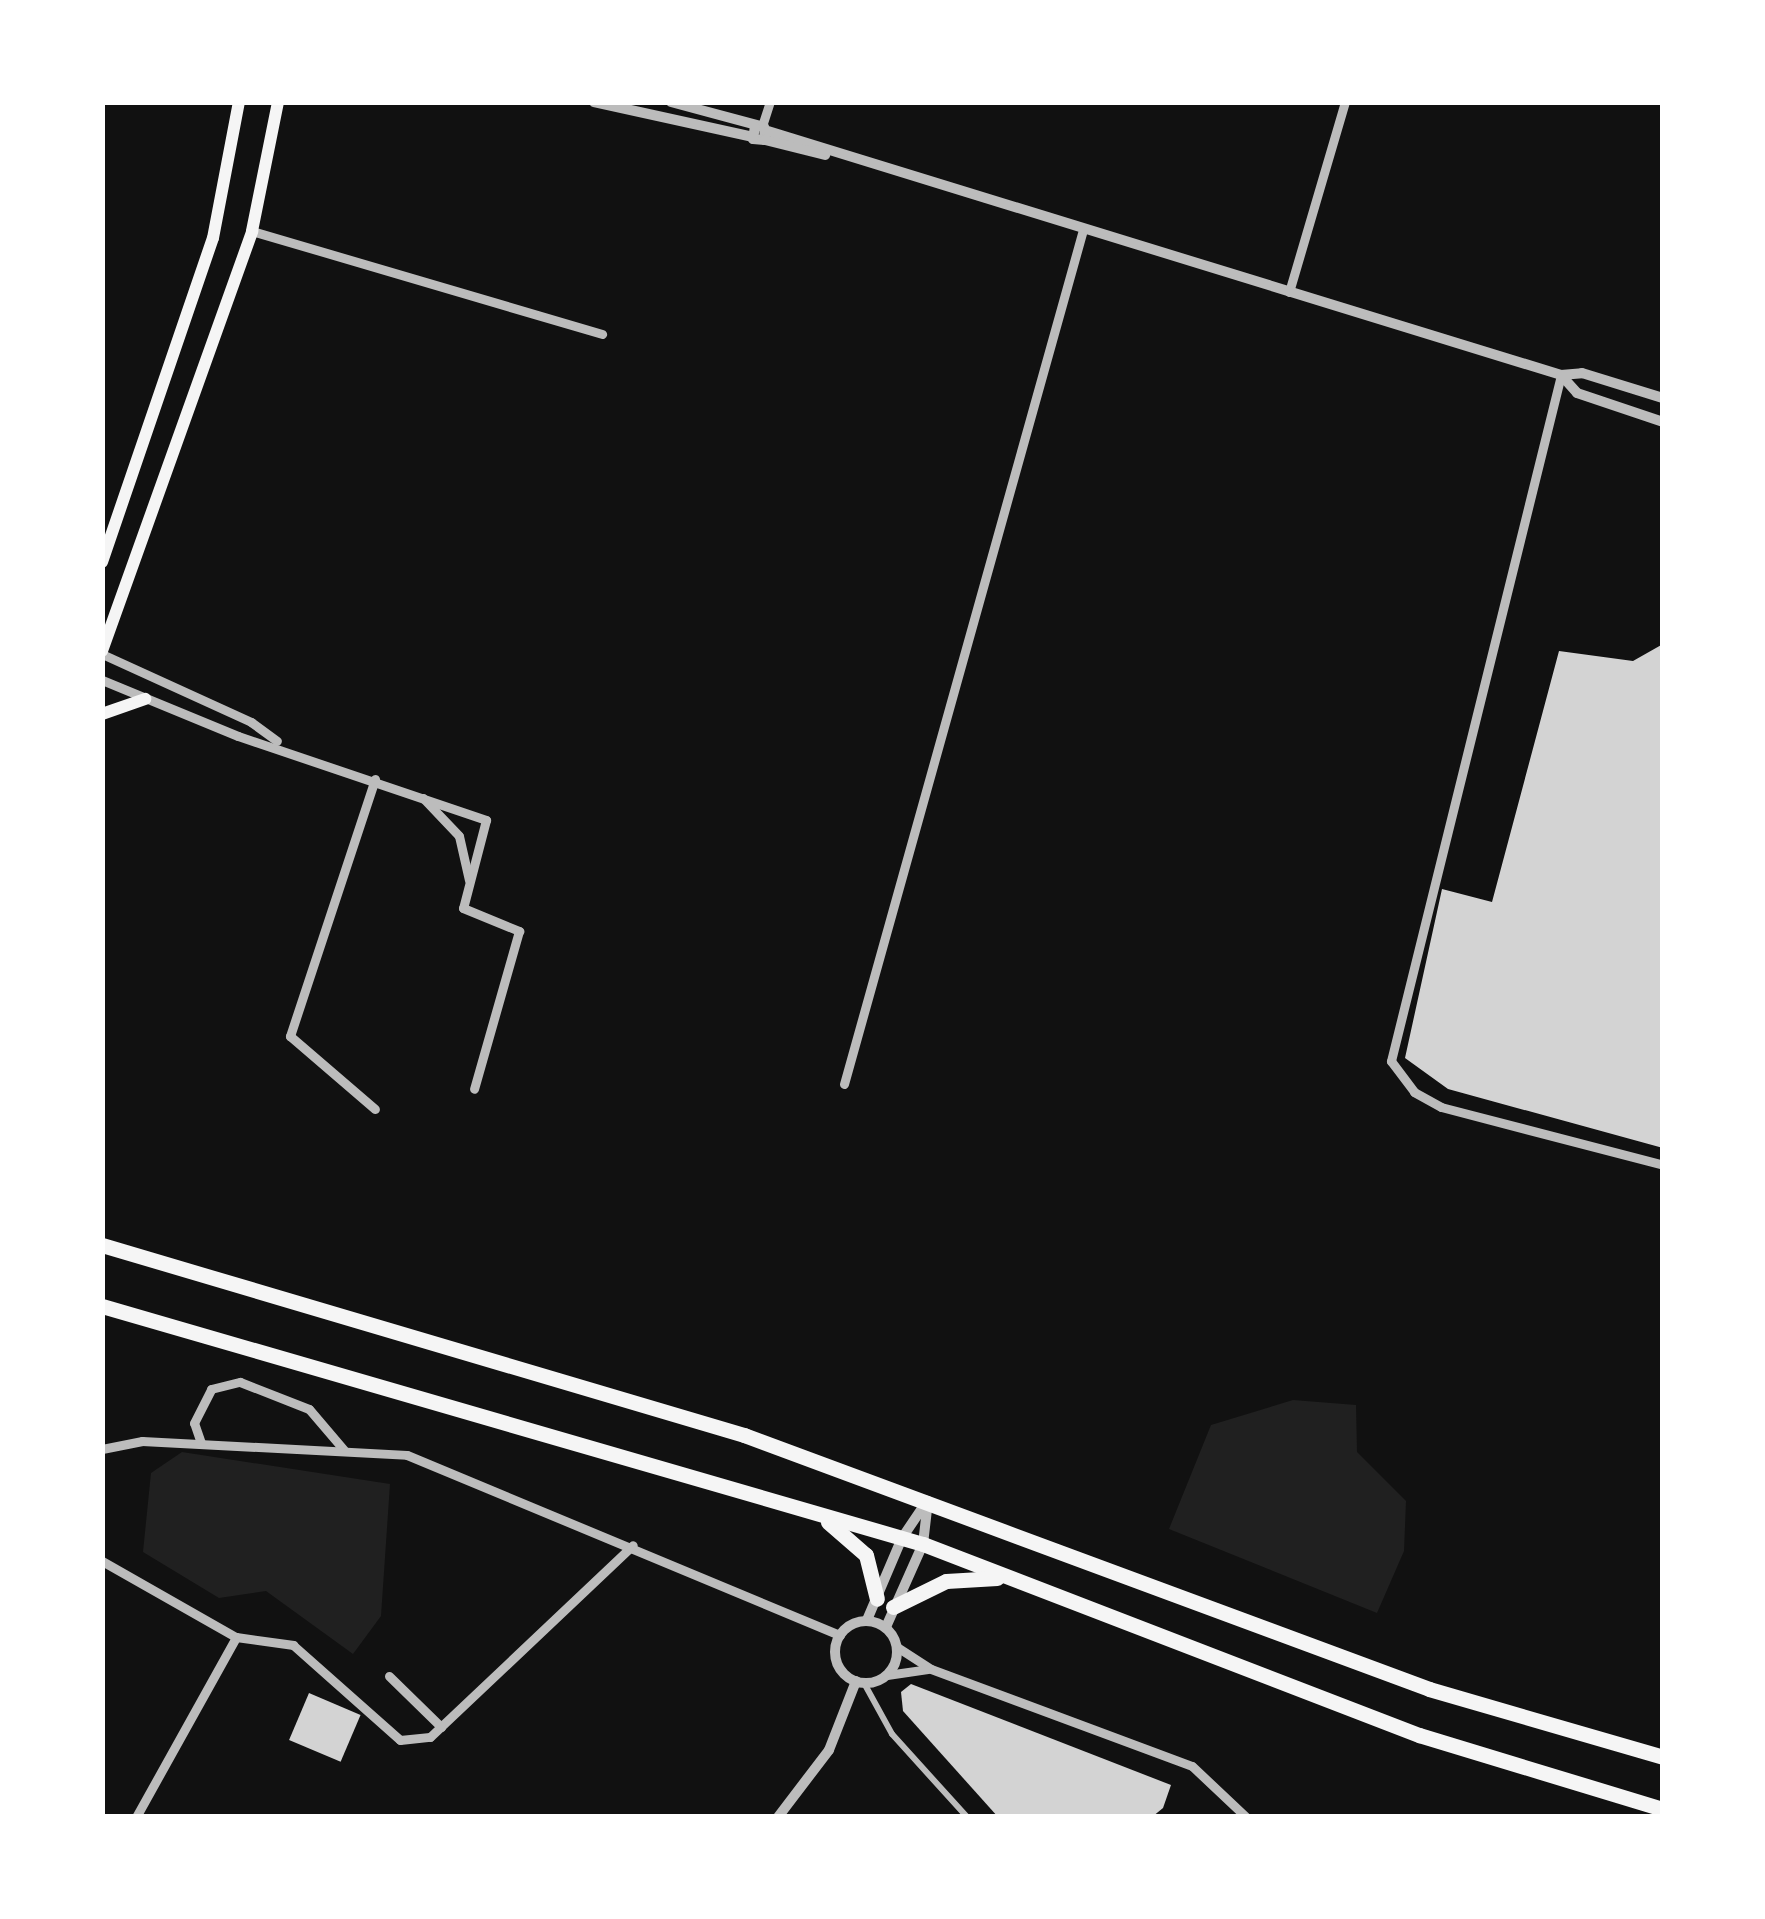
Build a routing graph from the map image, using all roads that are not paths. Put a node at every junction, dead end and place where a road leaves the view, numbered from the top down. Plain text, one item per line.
1 (239, 102) edge
2 (594, 102) edge
3 (671, 102) edge
4 (770, 102) edge
5 (1345, 102) edge
6 (279, 105) edge
7 (760, 132) junction
8 (1083, 230) junction
9 (252, 231) junction
10 (1288, 292) junction
11 (602, 334) dead end
12 (1562, 375) junction
13 (1663, 398) edge
14 (1663, 422) edge
15 (102, 562) edge
16 (102, 652) edge
17 (102, 680) edge
18 (145, 700) junction
19 (102, 714) edge
20 (281, 745) junction
21 (375, 779) junction
22 (419, 795) junction
23 (470, 882) junction
24 (844, 1084) dead end
25 (474, 1089) dead end
26 (375, 1109) dead end
27 (1663, 1165) edge
28 (102, 1245) edge
29 (102, 1306) edge
30 (200, 1443) junction
31 (102, 1450) edge
32 (344, 1450) junction
33 (776, 1498) junction
34 (928, 1499) junction
35 (902, 1538) junction
36 (633, 1544) junction
37 (923, 1544) junction
38 (102, 1562) edge
39 (1029, 1583) junction
40 (877, 1599) junction
41 (893, 1607) junction
42 (867, 1621) junction
43 (886, 1628) junction
44 (840, 1635) junction
45 (236, 1636) junction
46 (897, 1647) junction
47 (932, 1669) junction
48 (887, 1675) junction
49 (389, 1676) dead end
50 (860, 1682) junction
51 (441, 1726) junction
52 (1663, 1757) edge
53 (1663, 1809) edge
54 (136, 1817) edge
55 (778, 1817) edge
56 (968, 1817) edge
57 (1246, 1817) edge

1 - 15 main road
2 - 7 street
3 - 7 street
4 - 7 street
5 - 10 street
6 - 9 main road
7 - 8 street
8 - 10 street
8 - 24 street
9 - 11 street
9 - 16 main road
10 - 12 street
12 - 13 street
12 - 14 street
12 - 27 street
16 - 20 street
17 - 18 street
18 - 19 main road
18 - 20 street
20 - 21 street
21 - 22 street
21 - 26 street
22 - 23 street
22 - 23 street
23 - 25 street
28 - 34 highway
29 - 33 highway
30 - 31 street
30 - 32 street
30 - 32 street
32 - 36 street
33 - 35 highway
33 - 40 highway
34 - 35 street
34 - 37 street
34 - 52 highway
35 - 37 highway
35 - 40 street
36 - 44 street
36 - 51 street
37 - 39 highway
37 - 41 street
38 - 45 street
39 - 41 highway
39 - 53 highway
40 - 42 street
41 - 43 street
42 - 43 street
42 - 44 street
43 - 46 street
44 - 50 street
45 - 51 street
45 - 54 street
46 - 47 street
46 - 48 street
47 - 48 street
47 - 57 street
48 - 50 street
49 - 51 street
50 - 55 street
50 - 56 street

